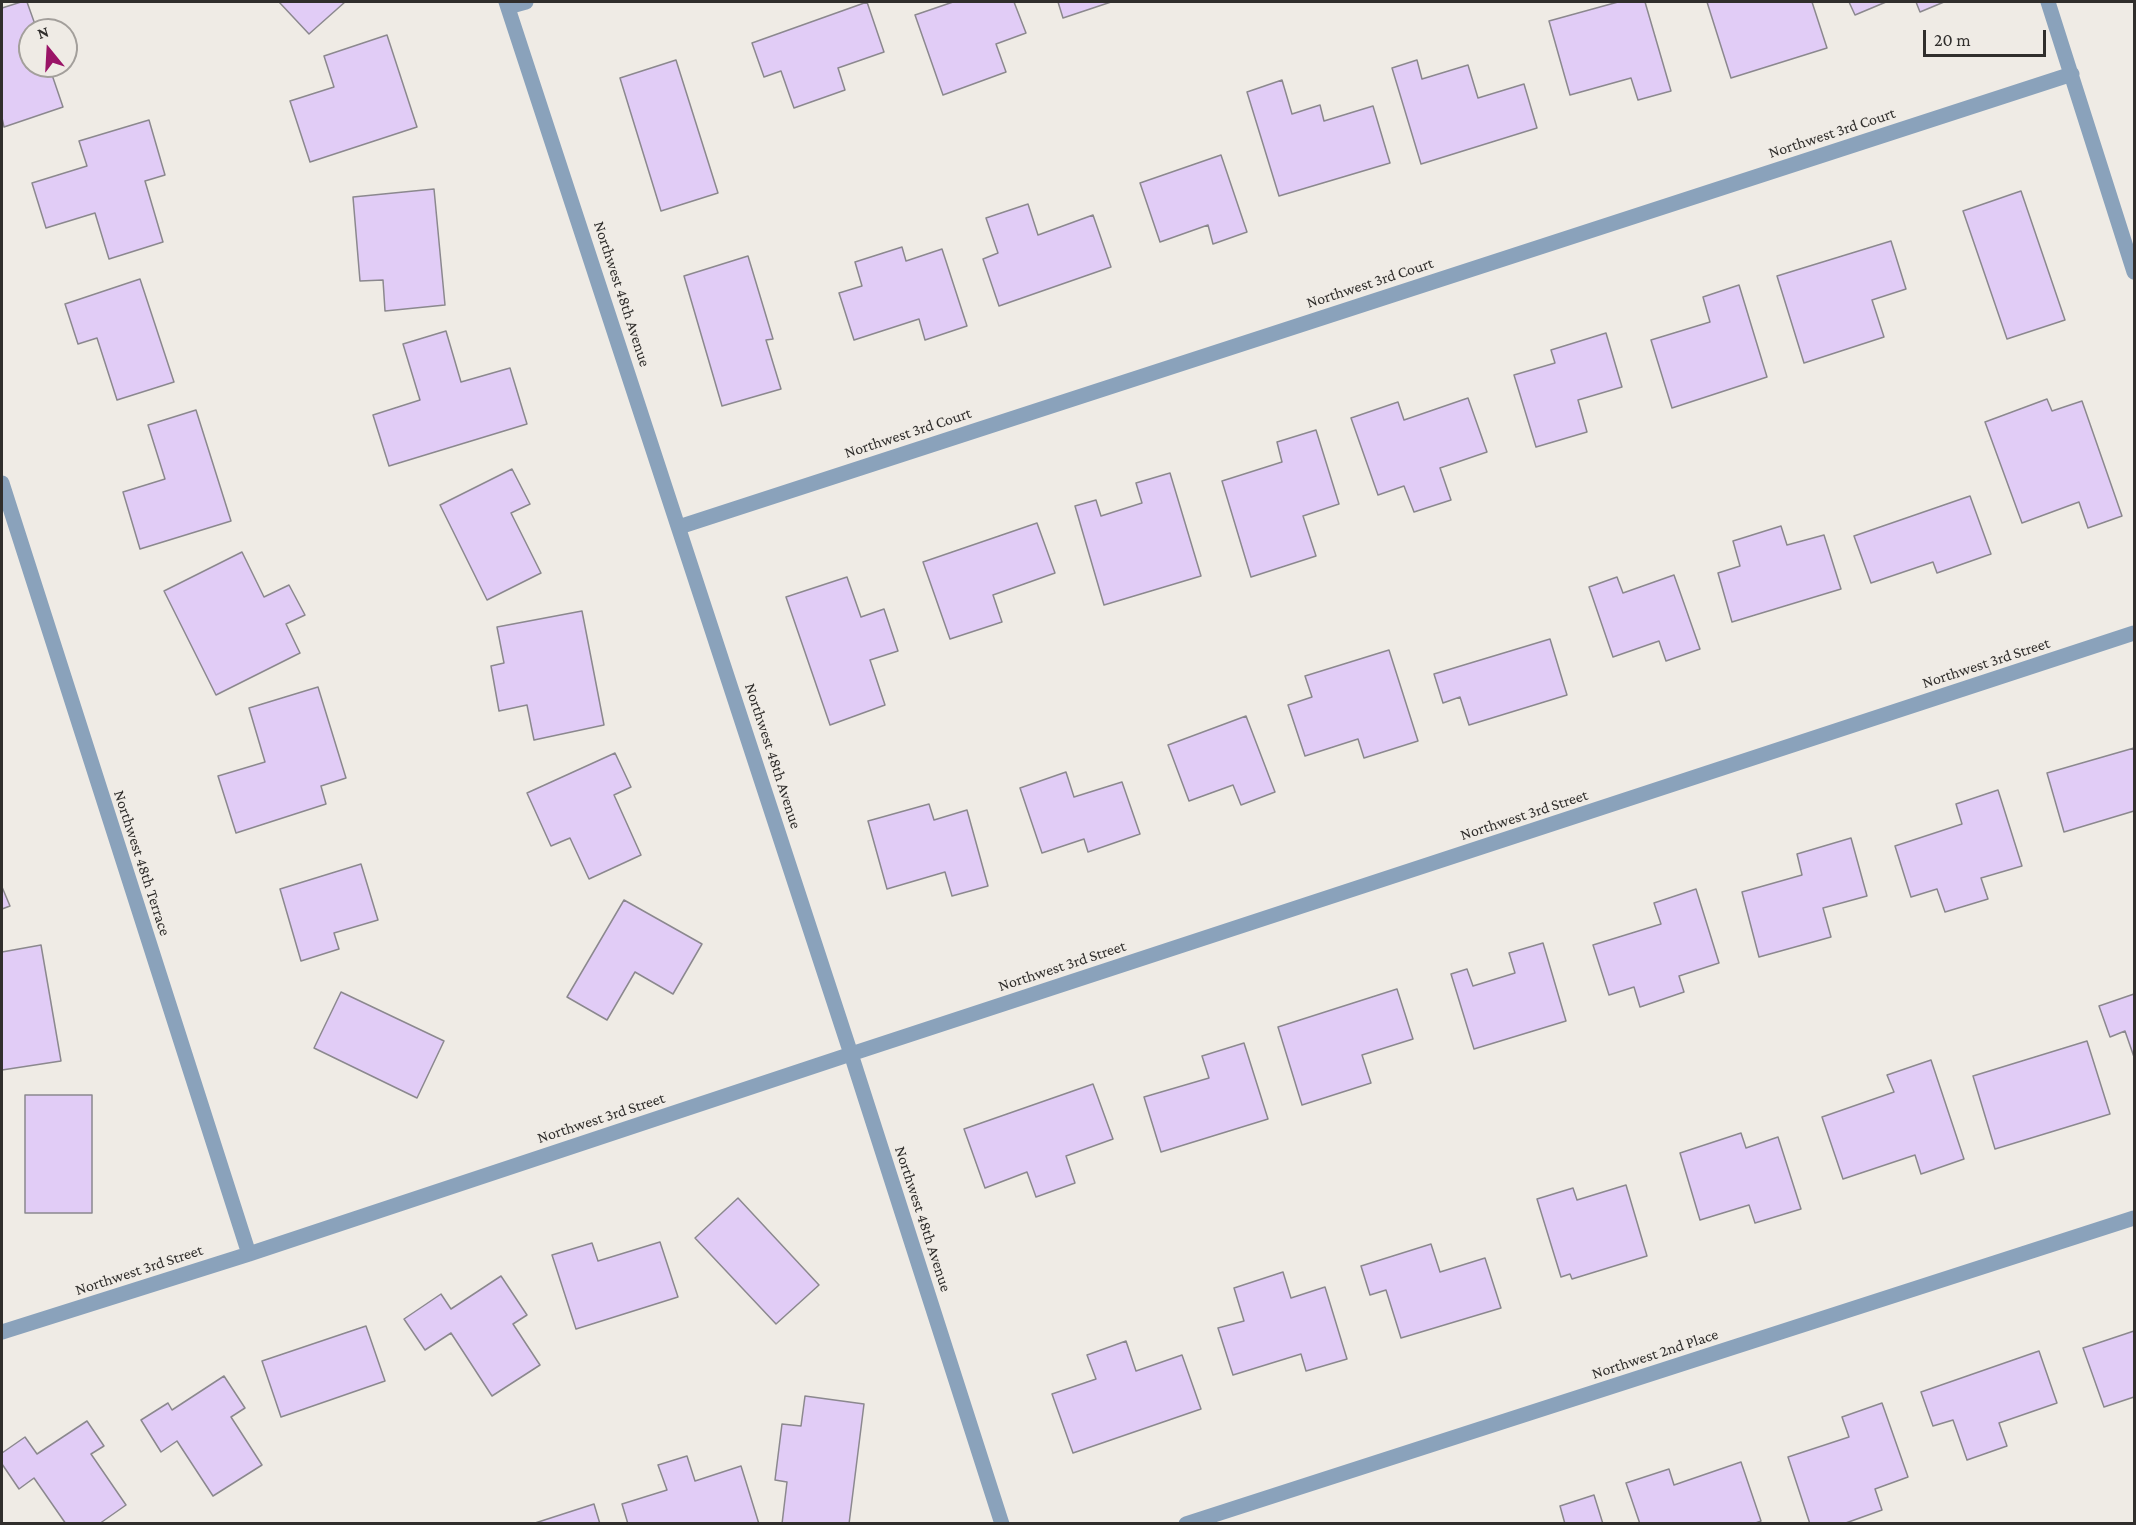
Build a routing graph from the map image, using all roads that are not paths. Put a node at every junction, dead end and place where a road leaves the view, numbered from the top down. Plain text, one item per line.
1 (526, 2) edge
2 (2048, 2) edge
3 (507, 4) edge
4 (2072, 74) junction
5 (2134, 272) edge
6 (2, 483) edge
7 (679, 527) junction
8 (2134, 633) edge
9 (852, 1054) junction
10 (2134, 1218) edge
11 (249, 1254) junction
12 (2, 1332) edge
13 (1002, 1524) edge
14 (1186, 1524) edge

1 - 3 street
2 - 4 street
3 - 7 street, Northwest 48th Avenue
4 - 5 street
4 - 7 street, Northwest 3rd Court
6 - 11 street, Northwest 48th Terrace
7 - 9 street, Northwest 48th Avenue
8 - 9 street, Northwest 3rd Street
9 - 11 street, Northwest 3rd Street
9 - 13 street, Northwest 48th Avenue
10 - 14 street, Northwest 2nd Place
11 - 12 street, Northwest 3rd Street

